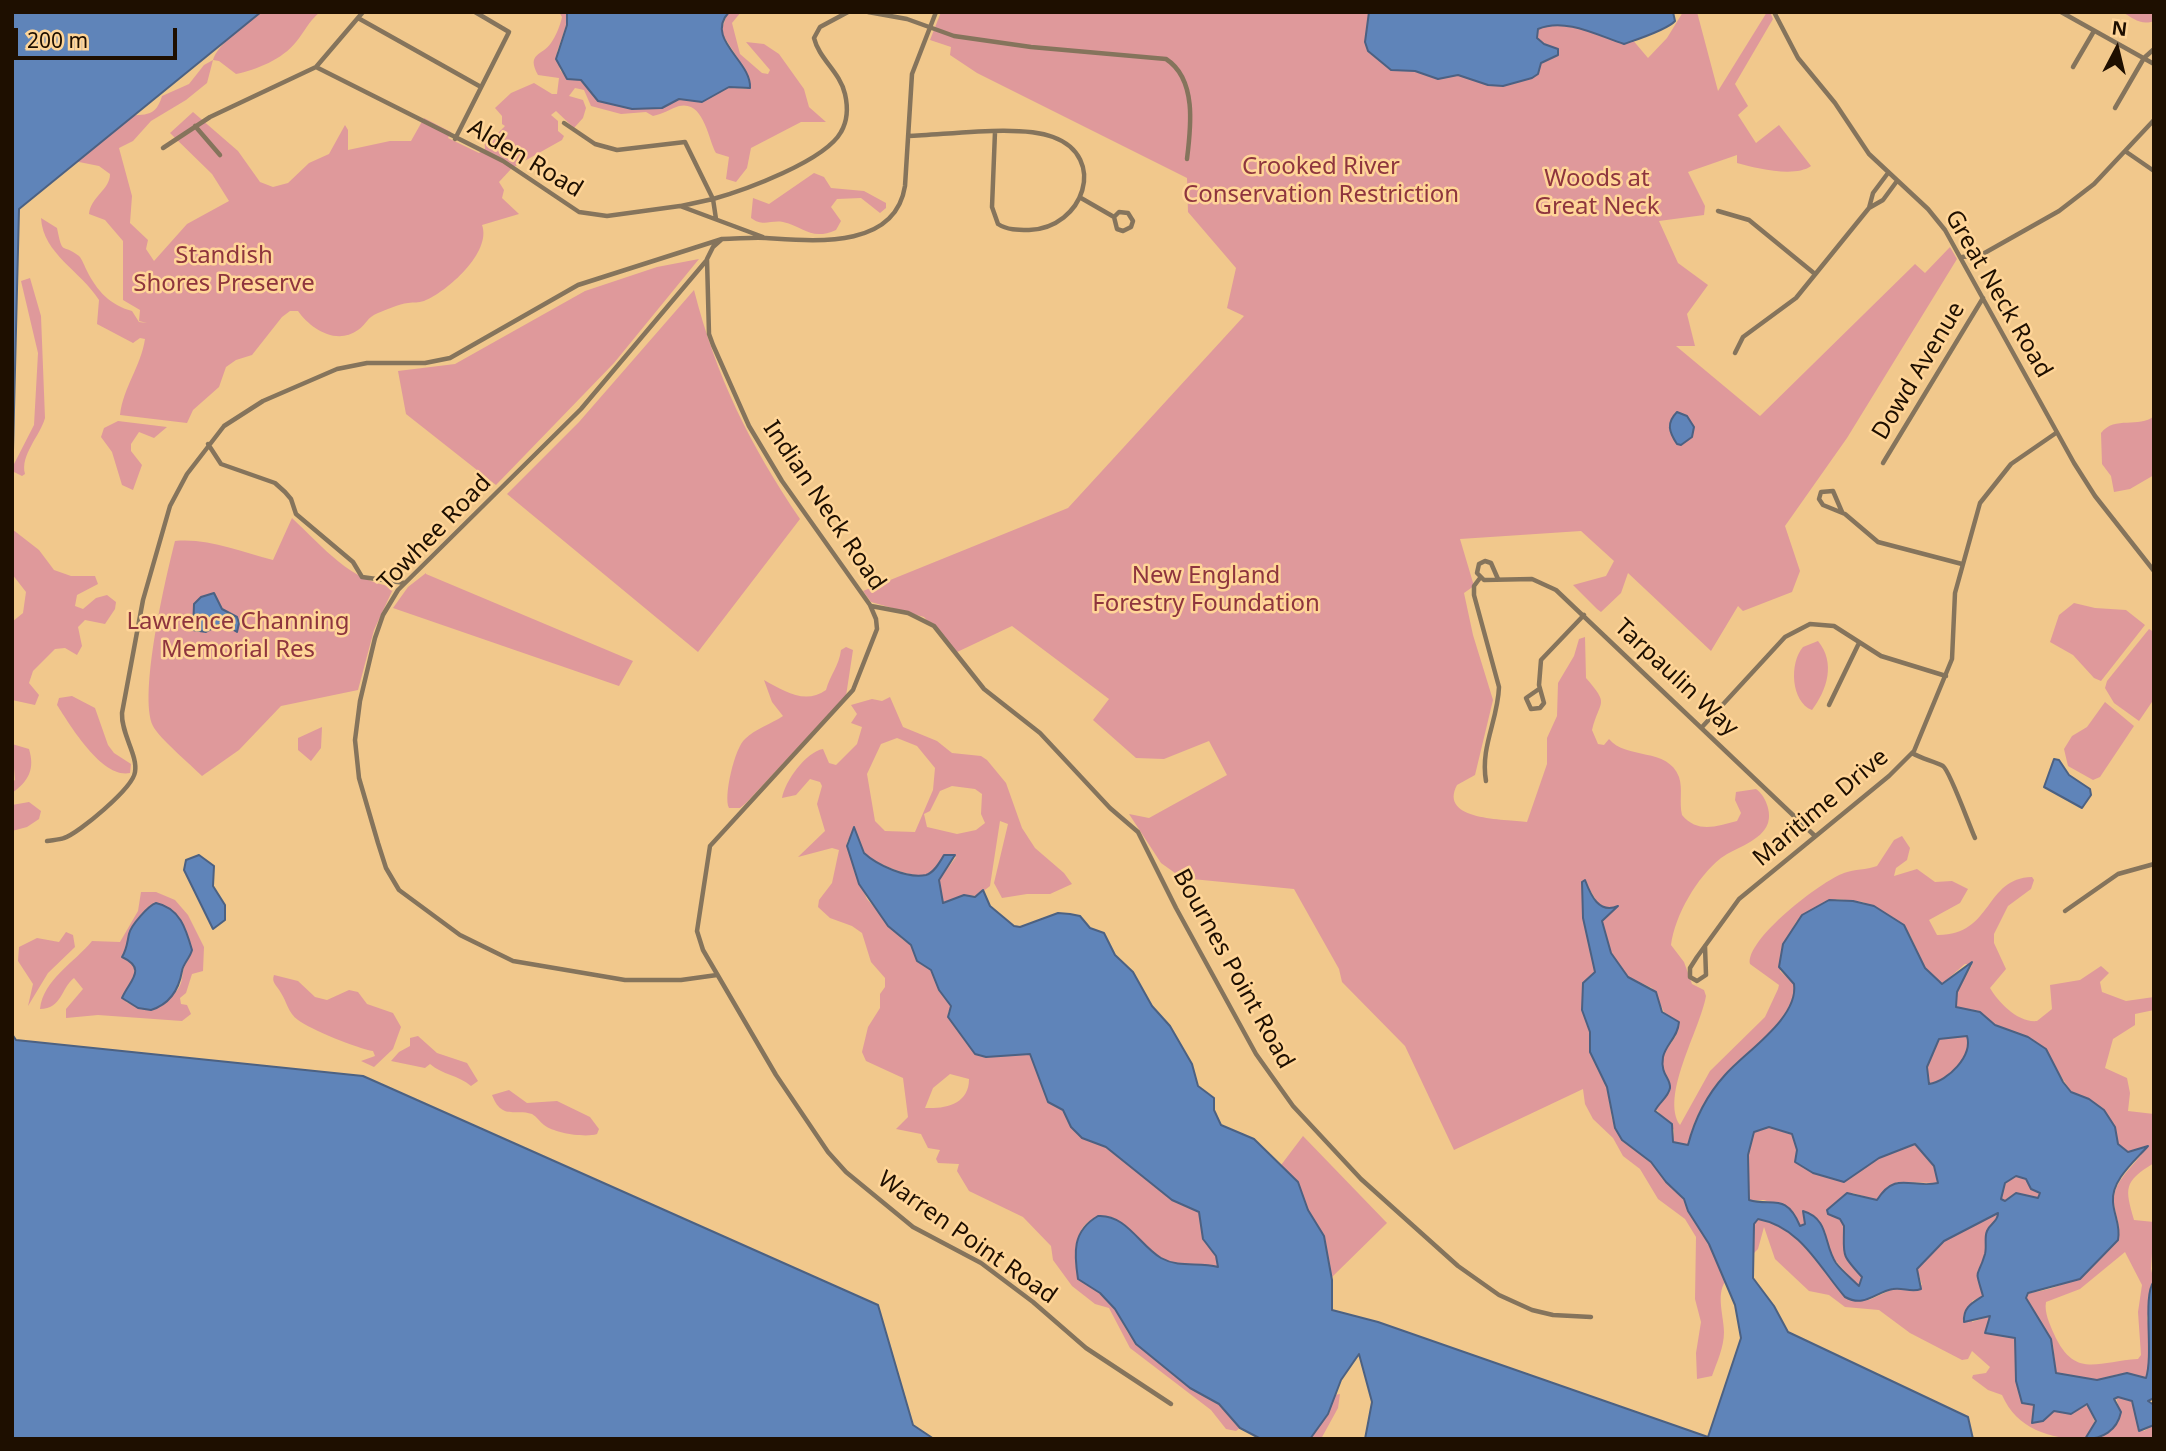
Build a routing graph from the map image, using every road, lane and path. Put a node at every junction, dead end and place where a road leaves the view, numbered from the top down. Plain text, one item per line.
1 (363, 12) edge
2 (475, 12) edge
3 (848, 12) edge
4 (868, 12) edge
5 (936, 12) edge
6 (1774, 12) edge
7 (2061, 12) edge
8 (358, 18) junction
9 (929, 28) junction
10 (2094, 30) junction
11 (2154, 49) edge
12 (2144, 58) junction
13 (2154, 64) edge
14 (316, 67) junction
15 (2073, 67) dead end
16 (481, 87) junction
17 (2115, 108) dead end
18 (2154, 120) edge
19 (565, 123) dead end
20 (195, 126) junction
21 (995, 132) junction
22 (908, 136) junction
23 (456, 139) junction
24 (163, 148) dead end
25 (2125, 151) junction
26 (220, 155) dead end
27 (1188, 159) dead end
28 (2154, 170) edge
29 (1888, 173) junction
30 (1897, 181) junction
31 (1081, 198) junction
32 (713, 199) junction
33 (680, 206) junction
34 (1869, 208) junction
35 (1718, 211) dead end
36 (1114, 217) junction
37 (716, 220) junction
38 (768, 238) junction
39 (722, 239) junction
40 (1961, 257) junction
41 (707, 259) junction
42 (1815, 274) junction
43 (1983, 298) junction
44 (1735, 353) dead end
45 (2056, 433) junction
46 (208, 444) junction
47 (1884, 463) dead end
48 (1842, 512) junction
49 (1962, 564) junction
50 (2154, 571) edge
51 (1480, 578) junction
52 (1498, 579) junction
53 (405, 583) junction
54 (870, 606) junction
55 (1584, 615) junction
56 (1859, 643) junction
57 (1946, 676) junction
58 (1539, 689) dead end
59 (1829, 705) dead end
60 (1703, 726) junction
61 (1912, 753) junction
62 (1486, 781) dead end
63 (1815, 835) junction
64 (1975, 838) dead end
65 (47, 841) dead end
66 (2154, 864) edge
67 (2064, 911) dead end
68 (1705, 946) junction
69 (717, 975) junction
70 (752, 1033) joint
71 (1591, 1317) dead end
72 (1171, 1404) dead end

1 - 8 street
2 - 16 street
3 - 32 street
4 - 9 street
5 - 9 street
6 - 29 street, Great Neck Road
7 - 10 street
8 - 14 street
8 - 16 street
9 - 22 street
9 - 27 street
10 - 12 street
10 - 15 street
11 - 12 street
12 - 13 street
12 - 17 street
14 - 20 street
14 - 23 street, Alden Road
16 - 23 street
18 - 25 street
19 - 32 street
20 - 24 street
20 - 26 street
21 - 22 street
21 - 31 street
21 - 31 street
22 - 38 street
23 - 33 street, Alden Road
25 - 28 street
25 - 40 street
29 - 30 street, Great Neck Road
29 - 34 street
30 - 34 street
30 - 40 street, Great Neck Road
31 - 36 street
32 - 33 street
32 - 37 street
33 - 37 street, Alden Road
34 - 42 street
35 - 42 street
36 - 36 street
37 - 38 street, Alden Road
38 - 39 street
39 - 41 street
39 - 46 street
40 - 43 street, Great Neck Road
41 - 53 street, Towhee Road
41 - 54 street, Indian Neck Road
42 - 44 street
43 - 45 street, Great Neck Road
43 - 47 street, Dowd Avenue
45 - 49 street, Maritime Drive
45 - 50 street, Great Neck Road
46 - 53 street
46 - 65 street
48 - 48 street
48 - 49 street
49 - 57 street, Maritime Drive
51 - 52 street, Tarpaulin Way
51 - 52 street, Tarpaulin Way
51 - 62 street
52 - 55 street, Tarpaulin Way
53 - 69 street, Towhee Road
54 - 69 street, Indian Neck Road
54 - 71 street, Bournes Point Road
55 - 58 street
55 - 60 street, Tarpaulin Way
56 - 57 street
56 - 59 street
56 - 60 street
57 - 61 street, Maritime Drive
60 - 63 street, Tarpaulin Way
61 - 63 street, Maritime Drive
61 - 64 street
63 - 68 street, Maritime Drive
66 - 67 street
68 - 68 street, Maritime Drive
69 - 70 street, Indian Neck Road
70 - 72 street, Warren Point Road

